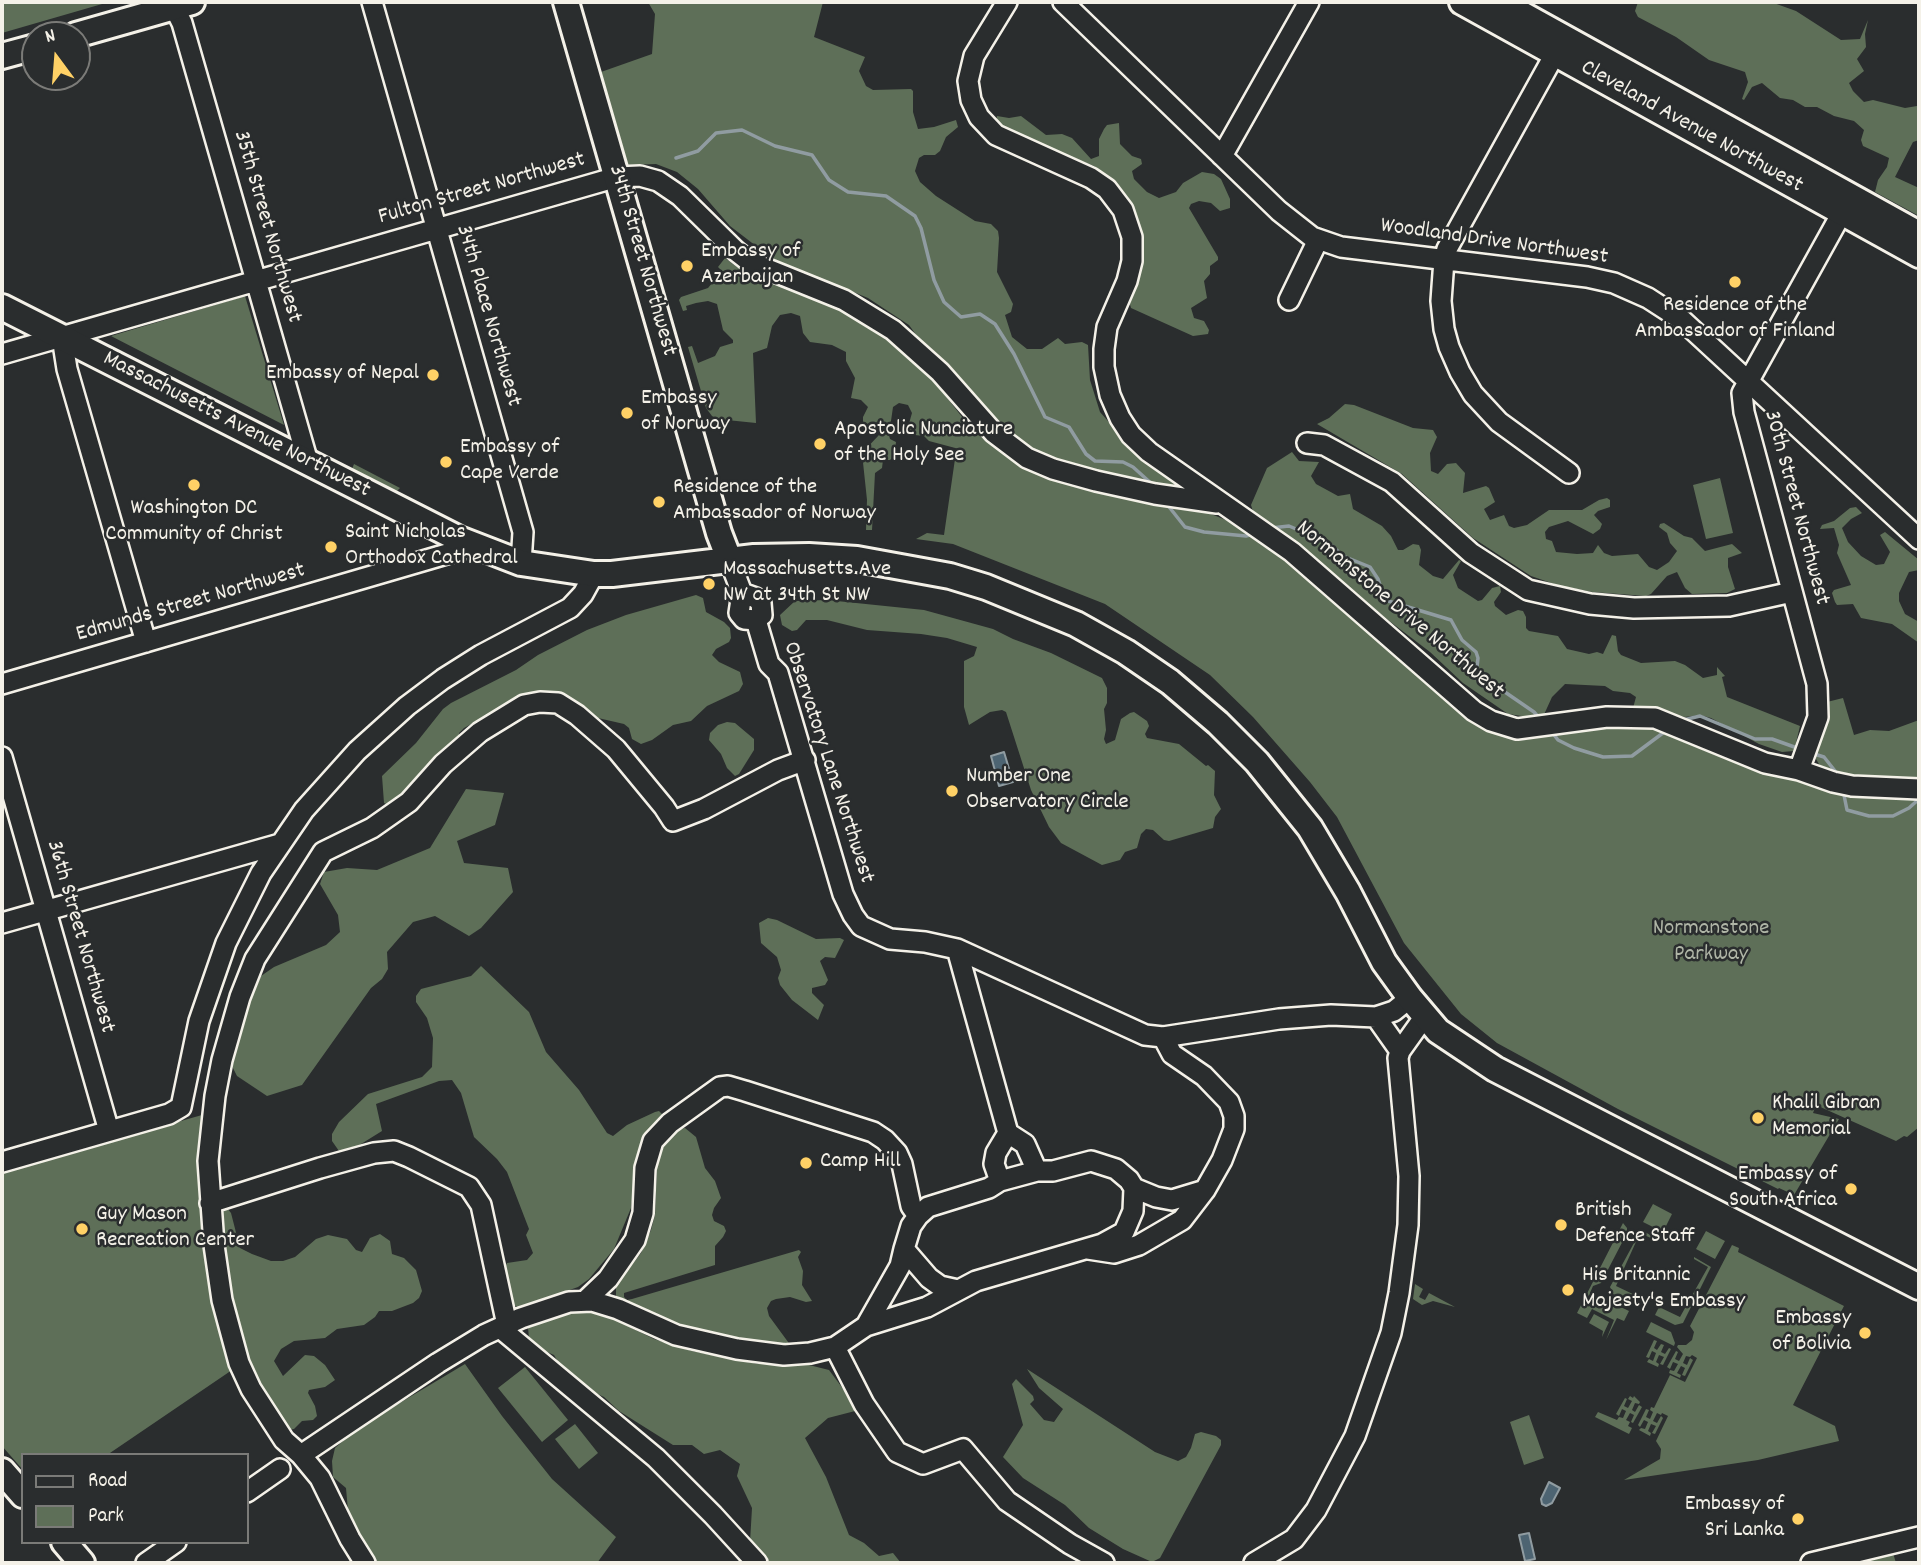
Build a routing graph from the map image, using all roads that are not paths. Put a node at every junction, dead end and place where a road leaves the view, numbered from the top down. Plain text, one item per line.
1 (372, 2) edge
2 (566, 2) edge
3 (1007, 2) edge
4 (1063, 2) edge
5 (1309, 2) edge
6 (1462, 2) edge
7 (1500, 2) edge
8 (183, 4) edge
9 (91, 31) edge
10 (1560, 45) junction
11 (21, 51) edge
12 (2, 56) edge
13 (1222, 156) junction
14 (617, 177) junction
15 (1847, 204) junction
16 (436, 229) junction
17 (1919, 234) edge
18 (1318, 240) junction
19 (1919, 255) edge
20 (1444, 260) junction
21 (256, 281) junction
22 (1289, 300) dead end
23 (2, 307) edge
24 (62, 337) junction
25 (2, 354) edge
26 (1748, 382) junction
27 (1307, 443) dead end
28 (308, 461) junction
29 (1569, 473) dead end
30 (1221, 503) junction
31 (1919, 539) edge
32 (474, 546) junction
33 (729, 559) junction
34 (521, 563) junction
35 (594, 574) junction
36 (1792, 592) junction
37 (146, 642) junction
38 (2, 684) edge
39 (2, 757) edge
40 (1804, 757) junction
41 (805, 760) junction
42 (1919, 789) edge
43 (280, 844) junction
44 (46, 911) junction
45 (2, 923) edge
46 (957, 949) junction
47 (1418, 1007) junction
48 (1376, 1017) junction
49 (1163, 1037) junction
50 (1400, 1051) junction
51 (109, 1131) junction
52 (1008, 1133) junction
53 (2, 1162) edge
54 (1037, 1171) junction
55 (1000, 1181) junction
56 (1134, 1188) junction
57 (1205, 1191) junction
58 (209, 1203) junction
59 (918, 1216) junction
60 (1087, 1248) junction
61 (904, 1249) junction
62 (1919, 1287) edge
63 (958, 1290) junction
64 (586, 1300) junction
65 (503, 1326) junction
66 (866, 1326) junction
67 (835, 1347) junction
68 (302, 1455) junction
69 (280, 1469) dead end
70 (2, 1471) edge
71 (248, 1491) edge
72 (21, 1493) edge
73 (1919, 1537) edge
74 (66, 1544) edge
75 (173, 1544) edge
76 (82, 1563) edge
77 (146, 1563) edge
78 (365, 1563) edge
79 (757, 1563) edge
80 (1104, 1563) edge
81 (1254, 1563) edge
82 (1811, 1563) edge

1 - 16 street, 34th Place Northwest
2 - 14 main road, 34th Street Northwest
3 - 30 street, Normanstone Drive Northwest
4 - 13 street, Woodland Drive Northwest
5 - 13 street
6 - 10 main road, Cleveland Avenue Northwest
7 - 10 main road, Cleveland Avenue Northwest
8 - 9 main road
8 - 21 street, 35th Street Northwest
10 - 15 main road, Cleveland Avenue Northwest
10 - 20 street
11 - 12 main road
13 - 18 street, Woodland Drive Northwest
14 - 16 street, Fulton Street Northwest
14 - 30 street, Fulton Street Northwest
14 - 33 main road, 34th Street Northwest
15 - 17 main road, Cleveland Avenue Northwest
15 - 19 main road, Cleveland Avenue Northwest
15 - 26 street, 30th Street Northwest
16 - 21 street, Fulton Street Northwest
16 - 34 street, 34th Place Northwest
18 - 20 street, Woodland Drive Northwest
18 - 22 street
20 - 26 street, Woodland Drive Northwest
20 - 29 street
21 - 24 street, Fulton Street Northwest
21 - 28 street, 35th Street Northwest
23 - 24 main road, Massachusetts Avenue Northwest
24 - 25 street, Fulton Street Northwest
24 - 28 main road, Massachusetts Avenue Northwest
24 - 37 street
26 - 31 street, Woodland Drive Northwest
26 - 36 street, 30th Street Northwest
27 - 36 street
28 - 32 main road, Massachusetts Avenue Northwest
30 - 40 street, Normanstone Drive Northwest
32 - 34 main road, Massachusetts Avenue Northwest
32 - 37 street, Edmunds Street Northwest
33 - 35 main road, Massachusetts Avenue Northwest
33 - 41 street, Observatory Lane Northwest
33 - 47 main road, Massachusetts Avenue Northwest
34 - 35 main road, Massachusetts Avenue Northwest
35 - 43 street
36 - 40 street, 30th Street Northwest
37 - 38 street, Edmunds Street Northwest
39 - 44 street, 36th Street Northwest
40 - 42 street, Normanstone Drive Northwest
41 - 46 street, Observatory Lane Northwest
41 - 58 street
43 - 44 street
43 - 51 street
44 - 45 street
44 - 51 street, 36th Street Northwest
46 - 49 street, Observatory Lane Northwest
46 - 52 street
47 - 48 street
47 - 50 street
47 - 62 main road, Massachusetts Avenue Northwest
48 - 49 street, Observatory Lane Northwest
48 - 50 street
49 - 57 street
50 - 81 street
51 - 53 street
52 - 54 street
52 - 55 street
54 - 55 street
54 - 56 street
55 - 59 street
56 - 57 street
56 - 60 street
57 - 60 street
58 - 65 street
58 - 68 street
59 - 61 street
59 - 64 street
60 - 63 street
61 - 63 street
61 - 66 street
63 - 66 street
64 - 65 street
64 - 67 street
65 - 68 street
65 - 79 street
66 - 67 street
67 - 80 street
68 - 78 street
69 - 71 street
70 - 72 main road
73 - 82 street
74 - 76 main road
75 - 77 street

